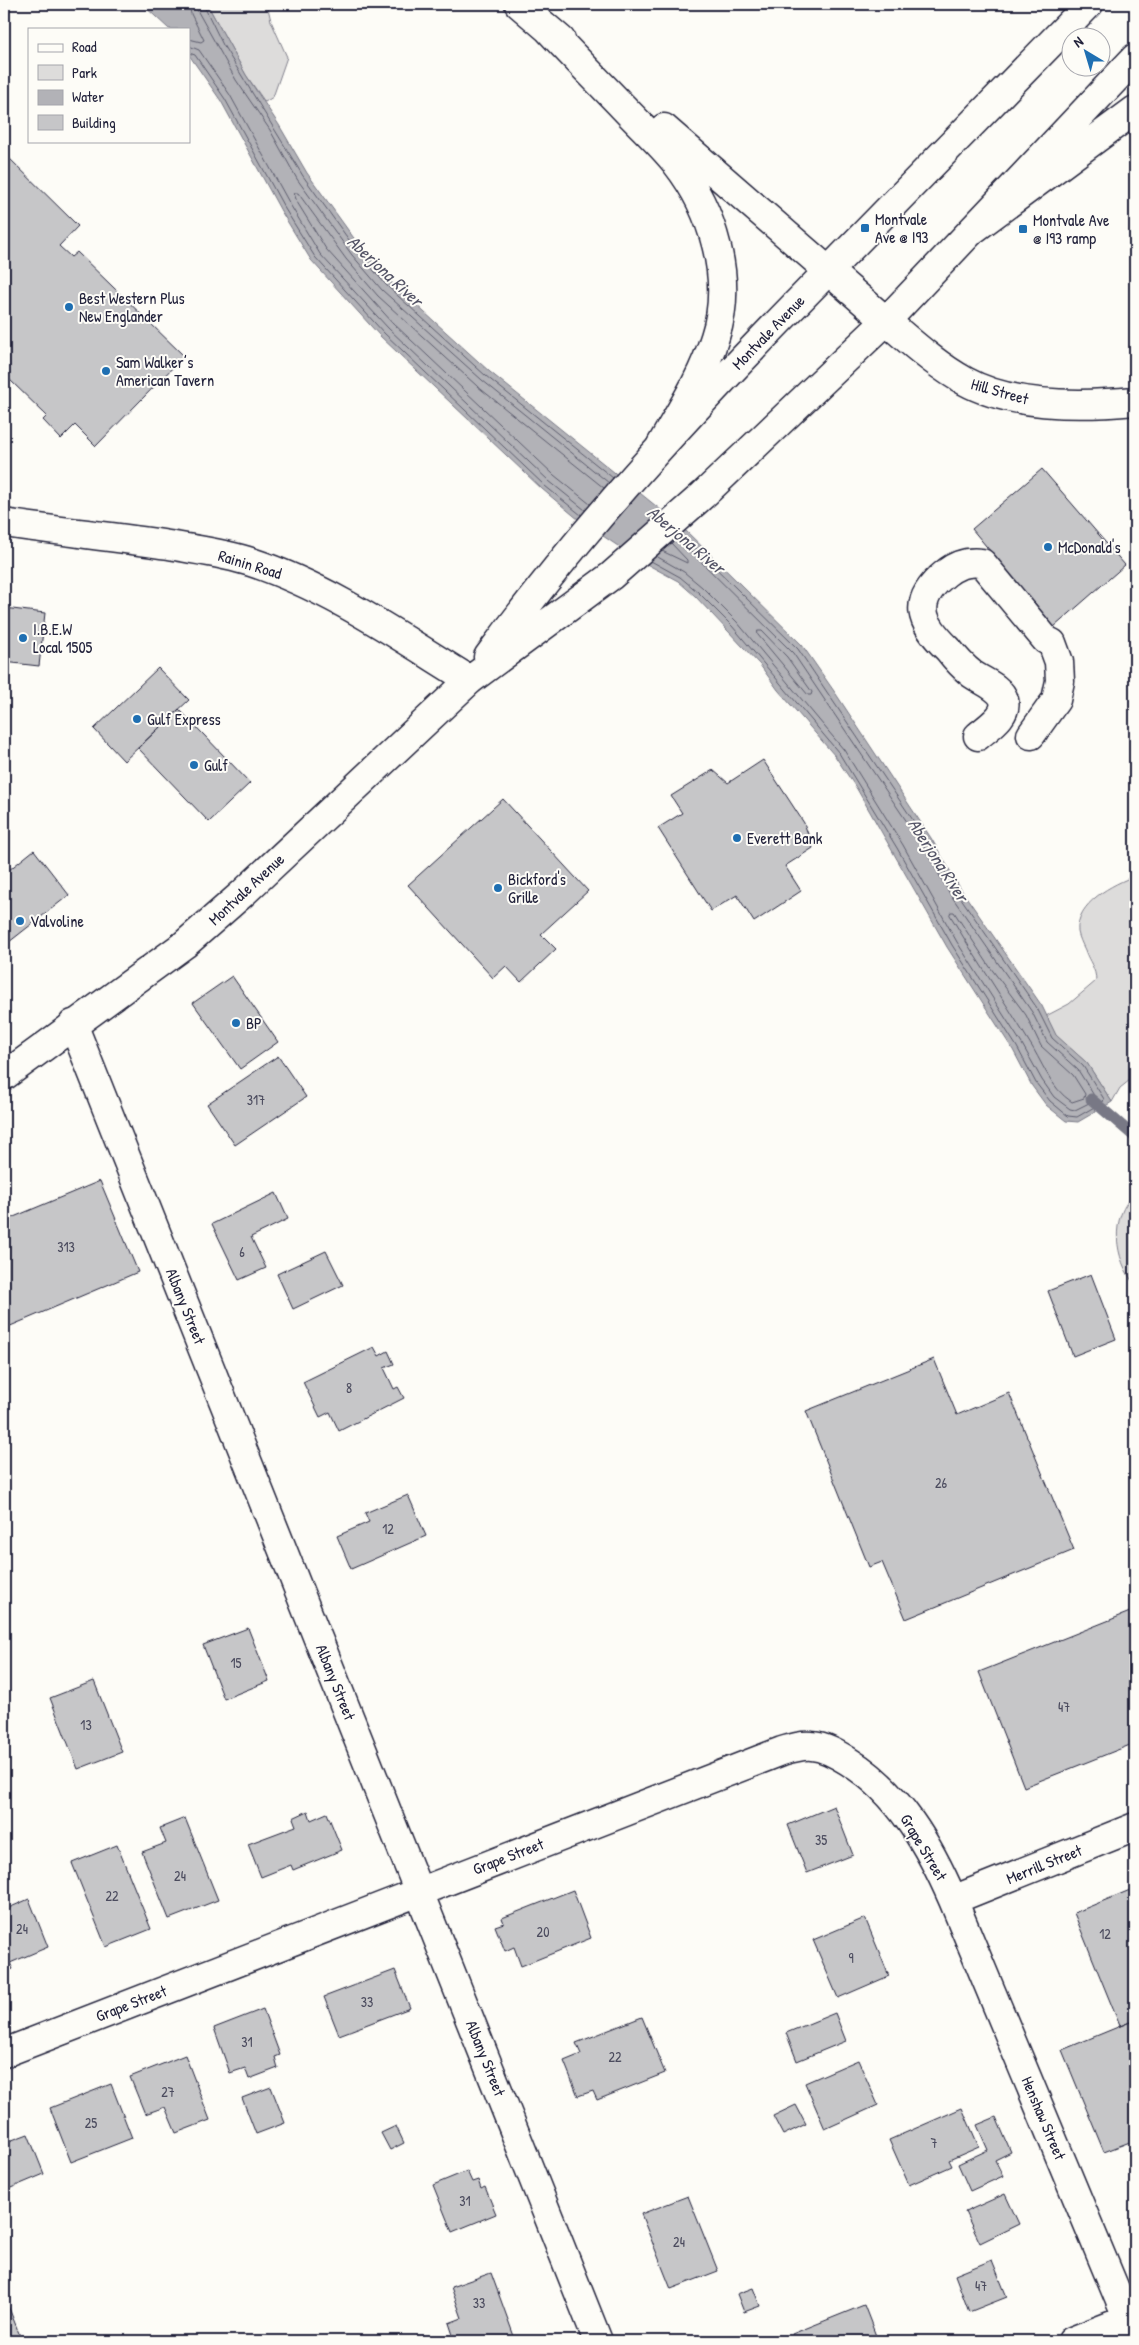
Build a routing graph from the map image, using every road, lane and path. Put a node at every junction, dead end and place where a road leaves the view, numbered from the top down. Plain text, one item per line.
1 (519, 4) edge
2 (1089, 4) edge
3 (548, 29) junction
4 (1135, 58) edge
5 (1135, 110) edge
6 (974, 229) junction
7 (830, 270) junction
8 (886, 321) junction
9 (1135, 401) edge
10 (660, 445) junction
11 (4, 523) edge
12 (470, 680) junction
13 (978, 736) dead end
14 (1031, 736) dead end
15 (74, 1024) junction
16 (4, 1076) edge
17 (1135, 1827) edge
18 (420, 1890) junction
19 (954, 1900) junction
20 (4, 2053) edge
21 (1132, 2328) edge
22 (598, 2341) edge
23 (1072, 2341) edge

1 - 3 main road
2 - 7 main road, Montvale Avenue
3 - 7 main road, Hill Street
3 - 10 main road
4 - 6 main road, Montvale Avenue
5 - 6 main road
6 - 8 main road, Montvale Avenue
7 - 8 main road, Hill Street
7 - 10 main road, Montvale Avenue
8 - 9 main road, Hill Street
8 - 12 main road, Montvale Avenue
10 - 12 main road, Montvale Avenue
11 - 12 main road, Rainin Road
12 - 15 main road, Montvale Avenue
13 - 14 main road
15 - 16 main road, Montvale Avenue
15 - 18 main road, Albany Street
17 - 19 main road, Merrill Street
18 - 19 main road, Grape Street
18 - 20 main road, Grape Street
18 - 22 main road, Albany Street
19 - 21 main road, Henshaw Street
21 - 23 main road

